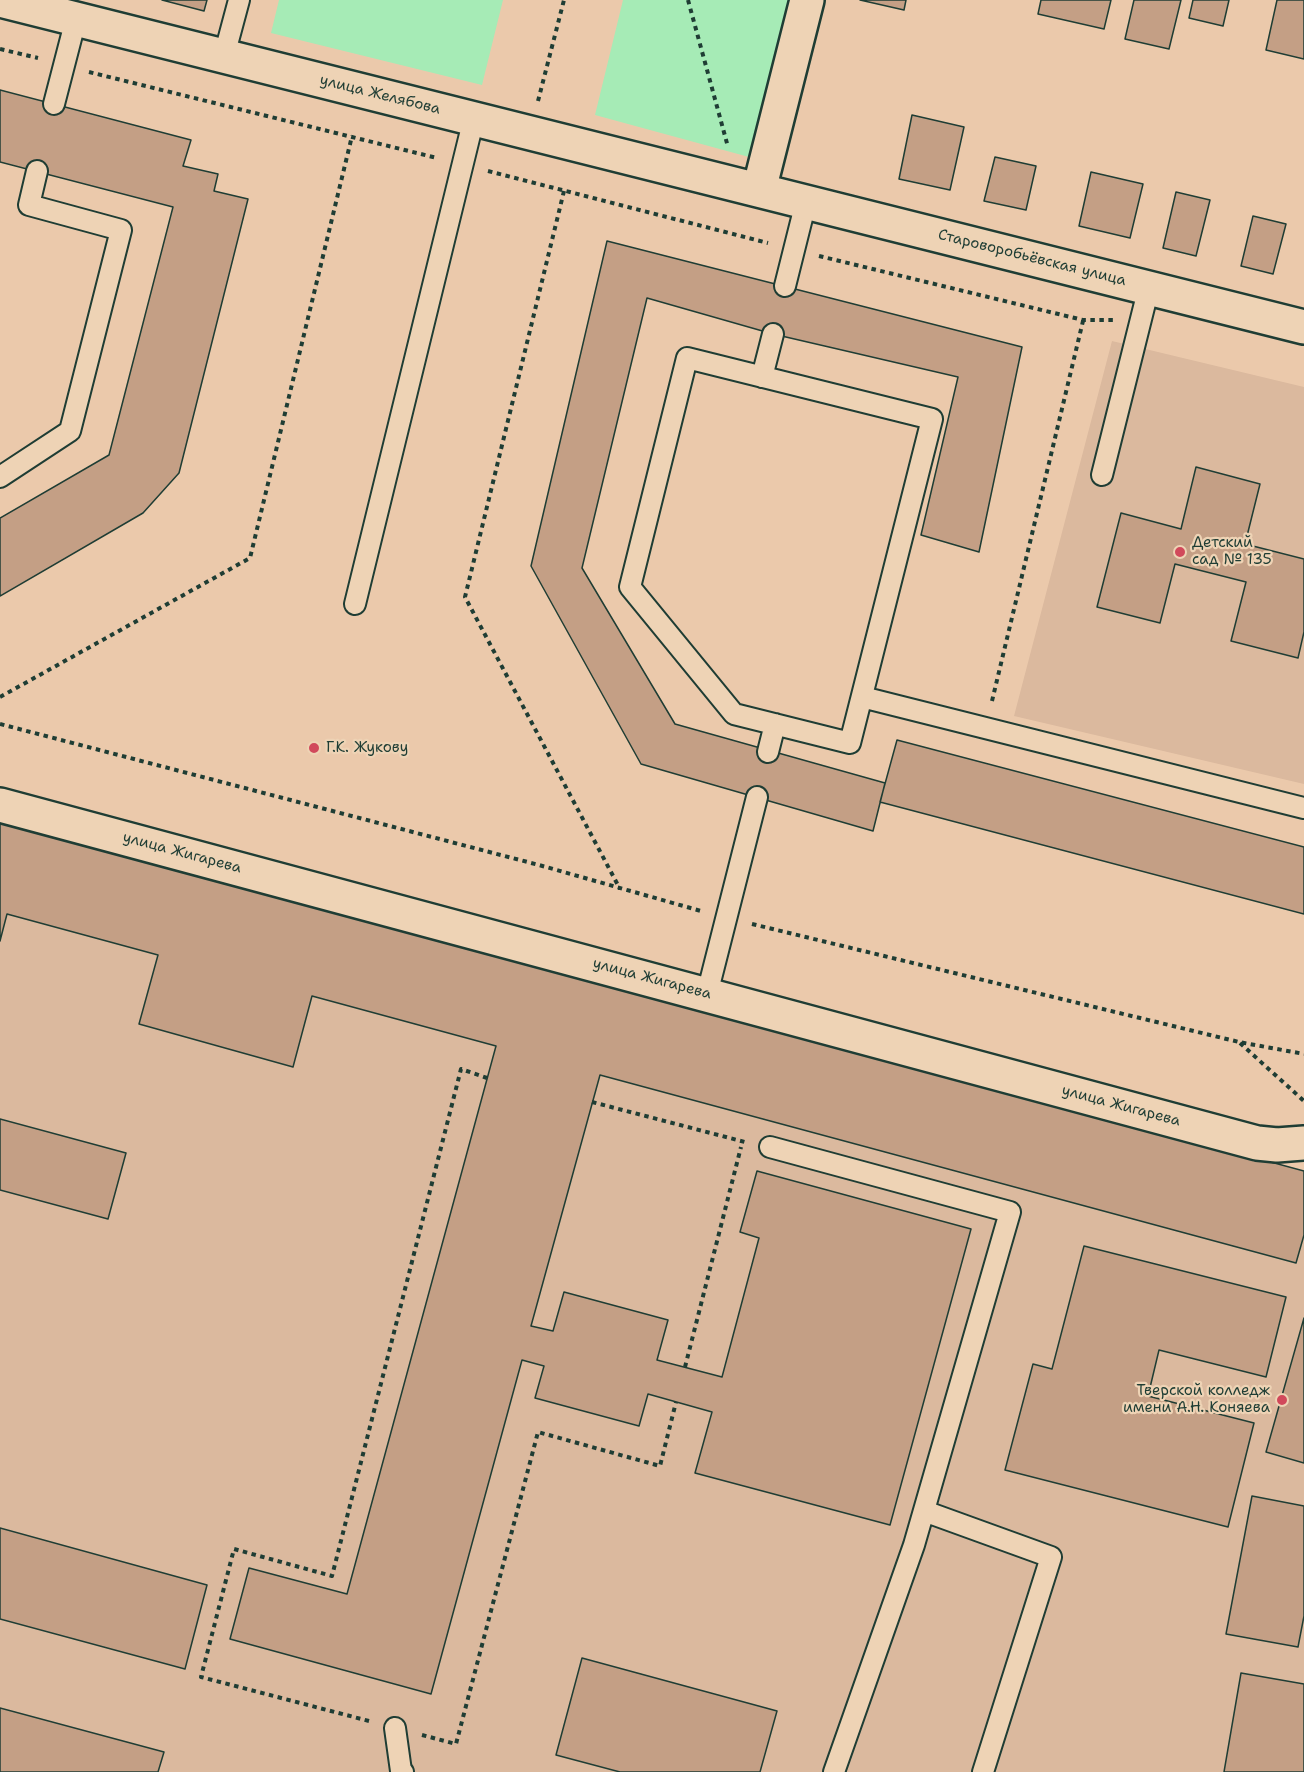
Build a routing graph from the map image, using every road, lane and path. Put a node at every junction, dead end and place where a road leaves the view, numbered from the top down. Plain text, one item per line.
1 (0, 0) edge
2 (239, 0) edge
3 (564, 0) edge
4 (687, 0) edge
5 (807, 0) edge
6 (76, 19) junction
7 (224, 56) junction
8 (153, 88) dead end
9 (54, 104) dead end
10 (537, 106) dead end
11 (474, 118) junction
12 (352, 136) junction
13 (409, 151) dead end
14 (37, 171) dead end
15 (515, 178) dead end
16 (749, 187) junction
17 (564, 191) junction
18 (806, 202) junction
19 (794, 250) junction
20 (785, 286) dead end
21 (1149, 288) junction
22 (1141, 319) junction
23 (1083, 320) junction
24 (1304, 327) edge
25 (773, 334) dead end
26 (762, 377) junction
27 (1102, 476) dead end
28 (0, 477) edge
29 (355, 604) dead end
30 (0, 697) edge
31 (862, 697) junction
32 (0, 724) edge
33 (775, 724) junction
34 (985, 728) junction
35 (768, 752) dead end
36 (757, 797) dead end
37 (0, 805) edge
38 (1304, 808) edge
39 (620, 889) junction
40 (727, 918) junction
41 (707, 994) junction
42 (1239, 1042) junction
43 (1304, 1054) edge
44 (487, 1078) dead end
45 (1304, 1101) edge
46 (592, 1102) dead end
47 (742, 1141) junction
48 (1304, 1143) edge
49 (770, 1147) joint
50 (685, 1367) dead end
51 (676, 1402) dead end
52 (924, 1511) junction
53 (394, 1728) junction
54 (404, 1772) edge
55 (834, 1772) edge
56 (983, 1772) edge

1 - 6 street, улица Желябова
2 - 7 lane
3 - 10 path
4 - 16 path
5 - 16 street
6 - 7 street, улица Желябова
6 - 9 lane
7 - 11 street, улица Желябова
8 - 12 path
11 - 16 street, улица Желябова
11 - 29 lane
12 - 13 path
12 - 30 path
14 - 28 lane
15 - 17 path
16 - 18 street, Староворобьёвская улица
17 - 19 path
17 - 39 path
18 - 19 lane
18 - 21 street, Староворобьёвская улица
19 - 20 lane
19 - 23 path
21 - 22 lane
21 - 24 street, Староворобьёвская улица
22 - 23 path
22 - 27 lane
23 - 34 path
25 - 26 lane
26 - 31 lane
26 - 33 lane
31 - 33 lane
31 - 34 lane
32 - 39 path
33 - 35 lane
34 - 38 lane
36 - 40 lane
37 - 41 street, улица Жигарева
39 - 40 path
40 - 41 lane
40 - 42 path
41 - 48 street, улица Жигарева
42 - 43 path
42 - 45 path
44 - 53 path
46 - 47 path
47 - 49 path
47 - 50 path
49 - 52 lane
51 - 53 path
52 - 55 lane
52 - 56 lane
53 - 54 lane

